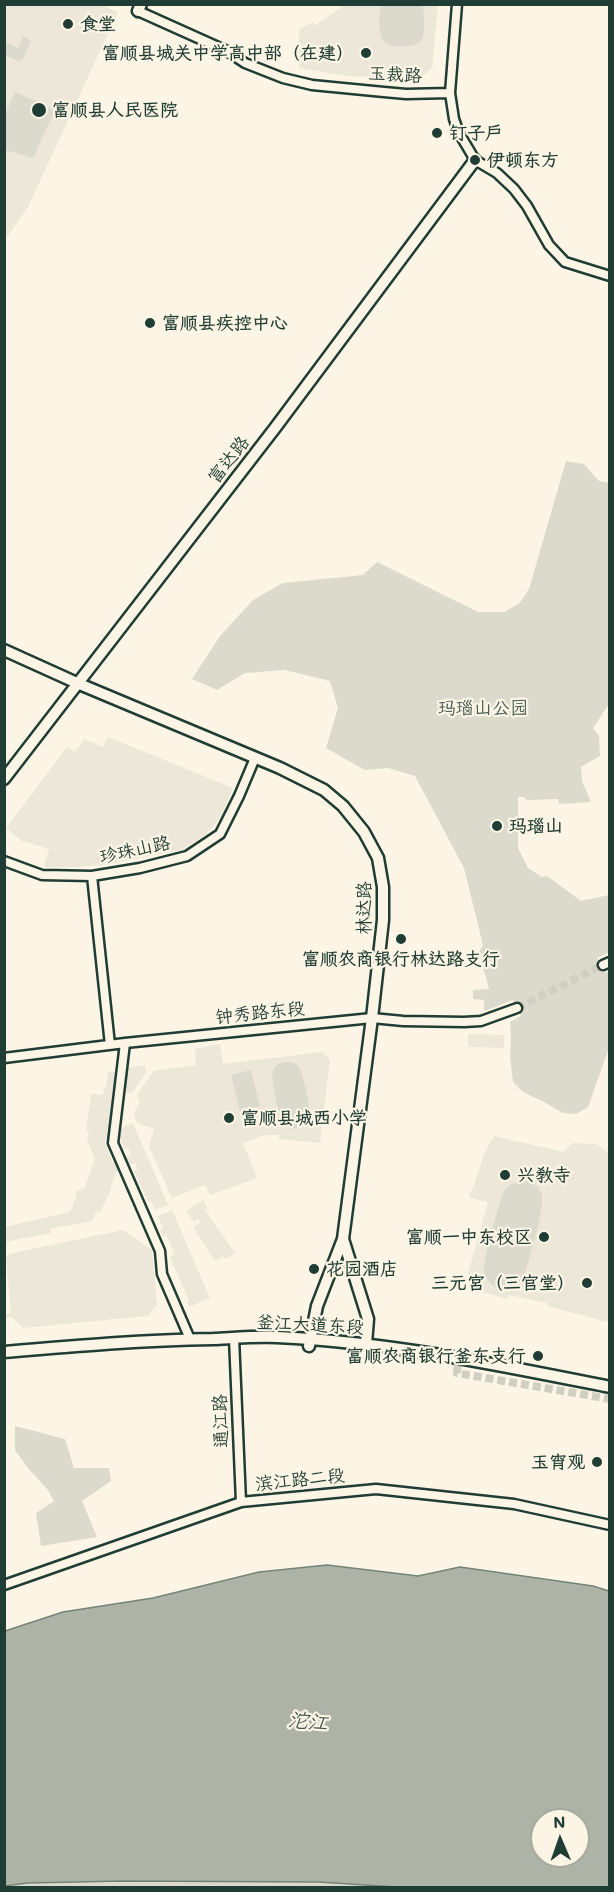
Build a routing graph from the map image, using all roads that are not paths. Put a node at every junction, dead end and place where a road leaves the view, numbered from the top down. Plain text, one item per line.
1 (457, 4) edge
2 (138, 7) edge
3 (450, 93) junction
4 (476, 160) junction
5 (609, 276) edge
6 (4, 650) edge
7 (77, 683) junction
8 (255, 758) junction
9 (4, 778) edge
10 (4, 861) edge
11 (92, 876) junction
12 (517, 1008) tunnel mouth
13 (372, 1018) junction
14 (125, 1043) junction
15 (110, 1045) junction
16 (4, 1058) edge
17 (343, 1239) junction
18 (190, 1339) junction
19 (234, 1341) junction
20 (310, 1342) junction
21 (366, 1344) junction
22 (4, 1352) edge
23 (4, 1358) edge
24 (609, 1387) edge
25 (609, 1393) edge
26 (241, 1502) junction
27 (609, 1525) edge
28 (4, 1585) edge

1 - 3 street
2 - 3 street, 玉裁路
3 - 4 street
4 - 5 street
4 - 7 main road, 富达路
6 - 7 main road, 林达路
7 - 8 main road, 林达路
7 - 9 main road, 富达路
8 - 11 street, 珍珠山路
8 - 13 main road, 林达路
10 - 11 street, 珍珠山路
11 - 15 street
12 - 13 street, 钟秀路东段
13 - 14 street, 钟秀路东段
13 - 17 main road, 林达路
14 - 15 street, 钟秀路东段
14 - 18 street
15 - 16 street, 钟秀路东段
17 - 20 main road
17 - 21 main road
18 - 19 main road, 釜江大道东段
18 - 22 main road, 釜江大道东段
19 - 20 main road, 釜江大道东段
19 - 23 main road, 釜江大道东段
19 - 26 street, 通江路
20 - 21 main road, 釜江大道东段
20 - 25 main road, 釜江大道东段
21 - 24 main road, 釜江大道东段
26 - 27 street, 滨江路二段
26 - 28 street, 滨江路二段

